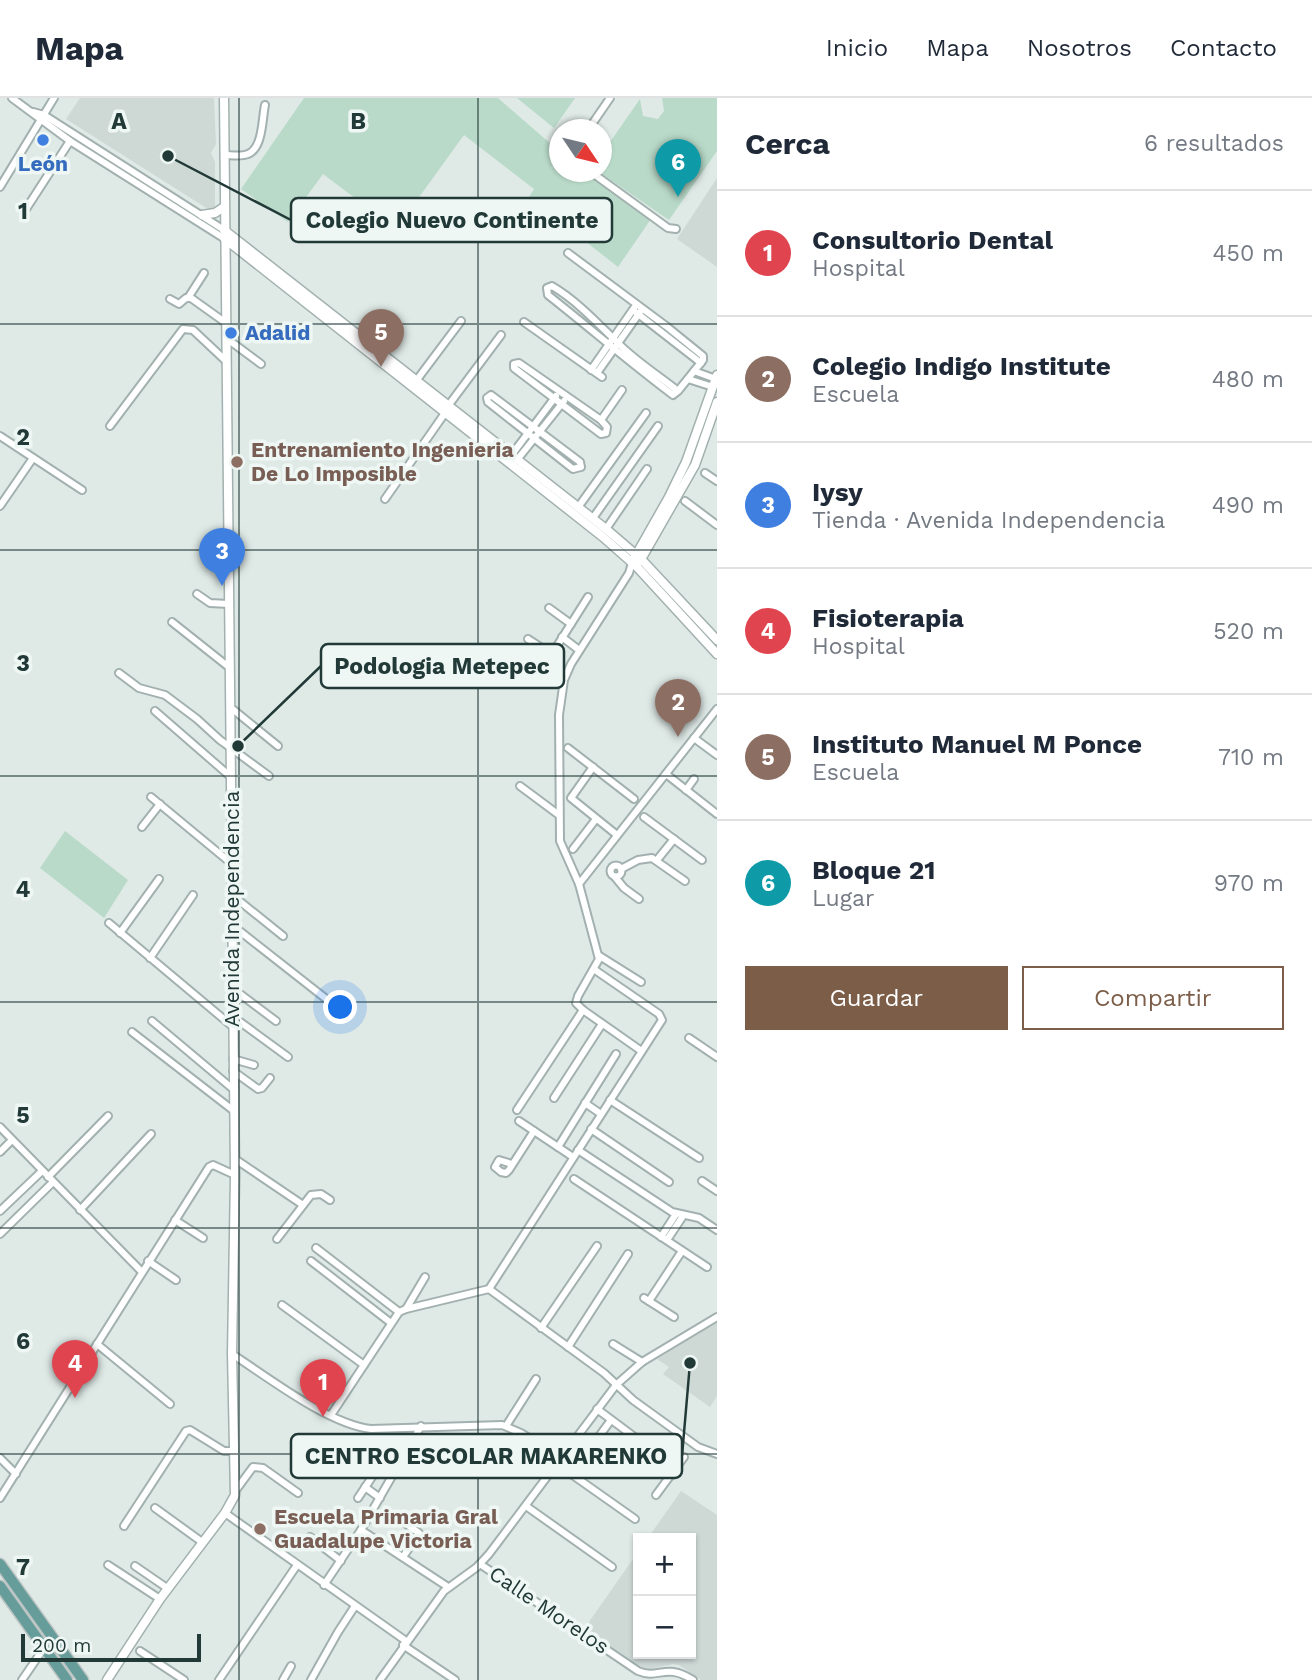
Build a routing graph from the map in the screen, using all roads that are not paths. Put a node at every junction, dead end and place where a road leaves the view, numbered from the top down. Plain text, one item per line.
1 (12, 98) edge
2 (54, 98) edge
3 (224, 98) edge
4 (610, 98) edge
5 (265, 105) dead end
6 (42, 118) junction
7 (595, 119) edge
8 (70, 141) junction
9 (224, 155) junction
10 (605, 182) edge
11 (0, 187) edge
12 (224, 207) junction
13 (26, 209) dead end
14 (202, 215) junction
15 (676, 229) dead end
16 (225, 234) junction
17 (568, 253) dead end
18 (204, 273) dead end
19 (188, 298) junction
20 (170, 299) dead end
21 (580, 308) junction
22 (638, 309) junction
23 (575, 315) junction
24 (461, 321) dead end
25 (524, 322) dead end
26 (226, 323) junction
27 (501, 335) dead end
28 (226, 338) junction
29 (613, 343) junction
30 (226, 361) junction
31 (261, 364) dead end
32 (694, 371) junction
33 (688, 379) junction
34 (715, 380) edge
35 (416, 381) junction
36 (622, 390) dead end
37 (559, 391) junction
38 (567, 397) junction
39 (554, 398) junction
40 (717, 402) edge
41 (562, 404) junction
42 (447, 409) junction
43 (646, 413) dead end
44 (601, 421) junction
45 (110, 426) dead end
46 (533, 426) junction
47 (658, 426) dead end
48 (541, 432) junction
49 (531, 435) junction
50 (0, 436) edge
51 (33, 458) junction
52 (511, 459) junction
53 (690, 463) junction
54 (647, 469) dead end
55 (705, 473) dead end
56 (717, 481) edge
57 (82, 490) dead end
58 (385, 499) dead end
59 (685, 501) dead end
60 (0, 506) edge
61 (579, 506) junction
62 (593, 518) junction
63 (717, 524) edge
64 (606, 528) junction
65 (635, 563) junction
66 (197, 594) dead end
67 (588, 597) dead end
68 (229, 604) junction
69 (549, 608) dead end
70 (172, 622) dead end
71 (570, 624) junction
72 (562, 637) junction
73 (528, 639) dead end
74 (717, 640) edge
75 (579, 650) junction
76 (551, 654) junction
77 (717, 654) edge
78 (545, 665) dead end
79 (230, 668) junction
80 (120, 673) dead end
81 (230, 707) junction
82 (717, 709) edge
83 (155, 712) dead end
84 (710, 717) junction
85 (717, 723) edge
86 (694, 738) junction
87 (231, 746) junction
88 (278, 746) dead end
89 (568, 748) dead end
90 (717, 755) edge
91 (593, 767) junction
92 (666, 774) junction
93 (231, 776) junction
94 (270, 776) dead end
95 (694, 779) dead end
96 (520, 786) dead end
97 (686, 790) junction
98 (151, 797) dead end
99 (634, 799) dead end
100 (160, 804) junction
101 (717, 814) edge
102 (559, 816) junction
103 (644, 817) dead end
104 (596, 819) junction
105 (142, 827) dead end
106 (617, 835) junction
107 (674, 839) junction
108 (573, 849) dead end
109 (599, 859) junction
110 (657, 860) junction
111 (702, 860) dead end
112 (232, 864) junction
113 (611, 868) junction
114 (621, 869) junction
115 (615, 877) junction
116 (159, 879) dead end
117 (685, 881) dead end
118 (579, 884) junction
119 (193, 895) dead end
120 (232, 895) junction
121 (639, 899) dead end
122 (109, 923) dead end
123 (232, 925) junction
124 (120, 933) junction
125 (283, 936) dead end
126 (598, 955) junction
127 (150, 958) junction
128 (595, 970) junction
129 (641, 982) dead end
130 (232, 988) junction
131 (339, 1009) dead end
132 (583, 1010) junction
133 (152, 1021) dead end
134 (232, 1021) junction
135 (276, 1021) dead end
136 (602, 1024) junction
137 (132, 1032) dead end
138 (689, 1038) dead end
139 (640, 1050) junction
140 (616, 1054) dead end
141 (288, 1057) dead end
142 (717, 1057) edge
143 (233, 1059) junction
144 (254, 1065) dead end
145 (233, 1072) junction
146 (270, 1077) dead end
147 (233, 1089) junction
148 (554, 1098) dead end
149 (610, 1100) junction
150 (585, 1103) junction
151 (517, 1110) dead end
152 (234, 1111) junction
153 (601, 1114) junction
154 (108, 1116) dead end
155 (519, 1121) dead end
156 (0, 1127) edge
157 (591, 1129) junction
158 (534, 1131) junction
159 (151, 1134) dead end
160 (12, 1140) junction
161 (558, 1147) junction
162 (578, 1150) junction
163 (0, 1152) edge
164 (573, 1157) junction
165 (699, 1158) dead end
166 (235, 1159) junction
167 (512, 1164) dead end
168 (42, 1171) junction
169 (235, 1175) junction
170 (574, 1179) dead end
171 (50, 1180) junction
172 (702, 1181) dead end
173 (669, 1182) dead end
174 (717, 1191) edge
175 (330, 1200) dead end
176 (303, 1205) junction
177 (80, 1210) junction
178 (0, 1211) edge
179 (680, 1215) junction
180 (175, 1220) junction
181 (717, 1230) edge
182 (0, 1234) edge
183 (203, 1238) dead end
184 (277, 1238) dead end
185 (664, 1238) junction
186 (597, 1246) dead end
187 (316, 1248) dead end
188 (682, 1251) junction
189 (628, 1254) dead end
190 (148, 1261) junction
191 (311, 1261) dead end
192 (707, 1267) dead end
193 (141, 1271) junction
194 (425, 1277) dead end
195 (176, 1280) dead end
196 (489, 1289) junction
197 (282, 1305) dead end
198 (403, 1311) junction
199 (674, 1317) dead end
200 (717, 1317) edge
201 (391, 1324) junction
202 (541, 1328) junction
203 (97, 1344) junction
204 (613, 1344) dead end
205 (568, 1348) junction
206 (232, 1354) junction
207 (642, 1362) junction
208 (364, 1365) junction
209 (536, 1379) dead end
210 (616, 1384) junction
211 (170, 1404) dead end
212 (597, 1409) junction
213 (331, 1415) junction
214 (611, 1420) junction
215 (421, 1426) junction
216 (506, 1426) junction
217 (644, 1444) junction
218 (592, 1446) dead end
219 (234, 1451) junction
220 (387, 1453) dead end
221 (717, 1454) edge
222 (684, 1457) dead end
223 (0, 1458) edge
224 (559, 1461) junction
225 (676, 1468) junction
226 (623, 1473) dead end
227 (16, 1474) junction
228 (365, 1487) junction
229 (235, 1491) junction
230 (298, 1493) dead end
231 (656, 1495) dead end
232 (0, 1498) edge
233 (358, 1498) dead end
234 (380, 1498) junction
235 (526, 1506) junction
236 (155, 1508) dead end
237 (225, 1513) junction
238 (635, 1519) dead end
239 (402, 1521) dead end
240 (124, 1526) dead end
241 (361, 1530) junction
242 (310, 1537) dead end
243 (202, 1542) junction
244 (402, 1557) junction
245 (341, 1561) junction
246 (0, 1564) edge
247 (481, 1564) junction
248 (108, 1565) dead end
249 (297, 1565) junction
250 (135, 1566) dead end
251 (612, 1567) dead end
252 (324, 1585) junction
253 (0, 1586) edge
254 (448, 1587) junction
255 (167, 1588) junction
256 (160, 1599) junction
257 (355, 1606) junction
258 (405, 1643) junction
259 (44, 1648) junction
260 (140, 1651) dead end
261 (291, 1666) dead end
262 (173, 1672) junction
263 (22, 1680) edge
264 (67, 1680) edge
265 (83, 1680) edge
266 (107, 1680) edge
267 (168, 1680) edge
268 (184, 1680) edge
269 (219, 1680) edge
270 (283, 1680) edge
271 (310, 1680) edge
272 (380, 1680) edge
273 (455, 1680) edge
274 (693, 1680) edge

1 - 6 street
2 - 6 street
3 - 9 street, Avenida Independencia
4 - 7 street
5 - 9 street
6 - 8 street
6 - 11 street
6 - 14 street
8 - 13 street
8 - 16 street
9 - 12 street, Avenida Independencia
10 - 15 street
12 - 14 street
12 - 16 street, Avenida Independencia
14 - 16 street
16 - 26 street, Avenida Independencia
16 - 35 street
16 - 42 street
17 - 22 street
18 - 19 street
19 - 20 street
19 - 26 street
21 - 23 street
21 - 23 street
21 - 29 street
22 - 29 street
22 - 32 street
23 - 29 street
24 - 35 street
25 - 29 street
26 - 28 street, Avenida Independencia
27 - 42 street
28 - 30 street, Avenida Independencia
28 - 31 street
29 - 33 street
30 - 45 street
30 - 68 street, Avenida Independencia
32 - 33 street
32 - 34 street
33 - 34 street
34 - 53 street
35 - 42 street
36 - 44 street
37 - 38 street
37 - 39 street
37 - 39 street
38 - 41 street
38 - 44 street
39 - 41 street
39 - 46 street
40 - 53 street
41 - 44 street
41 - 48 street
42 - 52 street
42 - 58 street
43 - 61 street
46 - 48 street
46 - 49 street
46 - 49 street
47 - 62 street
48 - 49 street
48 - 49 street
49 - 52 street
50 - 51 street
51 - 57 street
51 - 60 street
52 - 61 street
52 - 65 street
53 - 65 street
54 - 64 street
55 - 56 street
59 - 63 street
61 - 62 street
62 - 64 street
64 - 65 street
65 - 74 street
65 - 75 street
65 - 77 street
66 - 68 street
67 - 71 street
68 - 79 street, Avenida Independencia
69 - 71 street
70 - 79 street
71 - 72 street
72 - 75 street
72 - 76 street
73 - 76 street
75 - 102 street
76 - 78 street
79 - 81 street, Avenida Independencia
80 - 87 street
81 - 87 street, Avenida Independencia
81 - 88 street
82 - 84 street
83 - 93 street
84 - 85 street
84 - 86 street
86 - 90 street
86 - 92 street
87 - 93 street, Avenida Independencia
87 - 94 street
89 - 91 street
91 - 99 street
91 - 104 street
92 - 97 street
92 - 106 street
93 - 112 street, Avenida Independencia
95 - 97 street
96 - 102 street
97 - 101 street
98 - 100 street
100 - 105 street
100 - 112 street
102 - 118 street
103 - 107 street
104 - 106 street
104 - 108 street
106 - 109 street
107 - 110 street
107 - 111 street
109 - 113 street
109 - 118 street
110 - 114 street
110 - 117 street
112 - 120 street, Avenida Independencia
113 - 114 street
113 - 115 street
114 - 115 street
115 - 121 street
116 - 124 street
118 - 126 street
119 - 127 street
120 - 123 street, Avenida Independencia
120 - 125 street
122 - 124 street
123 - 130 street, Avenida Independencia
123 - 131 street
124 - 127 street
126 - 128 street
126 - 129 street
127 - 134 street
128 - 132 street
128 - 139 street
130 - 134 street, Avenida Independencia
130 - 135 street
132 - 136 street
132 - 151 street
133 - 147 street
134 - 141 street
134 - 143 street, Avenida Independencia
136 - 139 street
136 - 148 street
137 - 152 street
138 - 142 street
139 - 149 street
140 - 150 street
143 - 144 street
143 - 145 street, Avenida Independencia
145 - 146 street
145 - 147 street, Avenida Independencia
147 - 152 street, Avenida Independencia
149 - 153 street
149 - 165 street
150 - 153 street
150 - 161 street
152 - 166 street, Avenida Independencia
153 - 157 street
154 - 171 street
155 - 158 street
156 - 160 street
157 - 162 street
157 - 173 street
158 - 161 street
158 - 167 street
159 - 177 street
160 - 163 street
160 - 168 street
161 - 164 street
162 - 164 street
162 - 179 street
164 - 196 street
166 - 169 street, Avenida Independencia
166 - 176 street
168 - 171 street
168 - 178 street
169 - 180 street
169 - 206 street, Avenida Independencia
170 - 185 street
171 - 177 street
171 - 182 street
172 - 174 street
175 - 176 street
176 - 184 street
177 - 193 street
179 - 181 street
179 - 185 street
180 - 183 street
180 - 190 street
185 - 188 street
186 - 202 street
187 - 198 street
188 - 192 street
188 - 199 street
189 - 205 street
190 - 193 street
190 - 195 street
191 - 201 street
193 - 203 street
194 - 198 street
196 - 198 street
196 - 202 street
197 - 208 street
198 - 201 street
200 - 207 street
201 - 208 street
202 - 205 street
203 - 211 street
203 - 227 street
204 - 207 street
205 - 210 street
206 - 213 street
206 - 219 street, Avenida Independencia
207 - 210 street
208 - 213 street
209 - 216 street
210 - 212 street
210 - 221 street
212 - 214 street
212 - 224 street
213 - 215 street
214 - 217 street
214 - 218 street
215 - 216 street
215 - 234 street
216 - 224 street
217 - 225 street
217 - 226 street
219 - 229 street, Avenida Independencia
219 - 240 street
220 - 228 street
222 - 225 street
223 - 227 street
224 - 235 street
224 - 238 street
225 - 231 street
227 - 232 street
228 - 233 street
228 - 234 street
229 - 230 street
229 - 237 street, Avenida Independencia
234 - 241 street
235 - 247 street
235 - 251 street
236 - 243 street
237 - 243 street, Avenida Independencia
237 - 249 street
239 - 244 street
241 - 244 street
241 - 245 street
242 - 245 street
243 - 255 street, Avenida Independencia
244 - 254 street
245 - 252 street
246 - 265 main road
247 - 254 street
247 - 274 street, Calle Morelos
248 - 256 street
249 - 252 street
249 - 269 street
250 - 255 street
252 - 257 street
253 - 259 main road
254 - 258 street
255 - 256 street, Avenida Independencia
256 - 266 street, Avenida Independencia
257 - 258 street
257 - 271 street
258 - 272 street
258 - 273 street
259 - 263 street
259 - 264 main road
260 - 262 street
261 - 270 street
262 - 267 street
262 - 268 street

